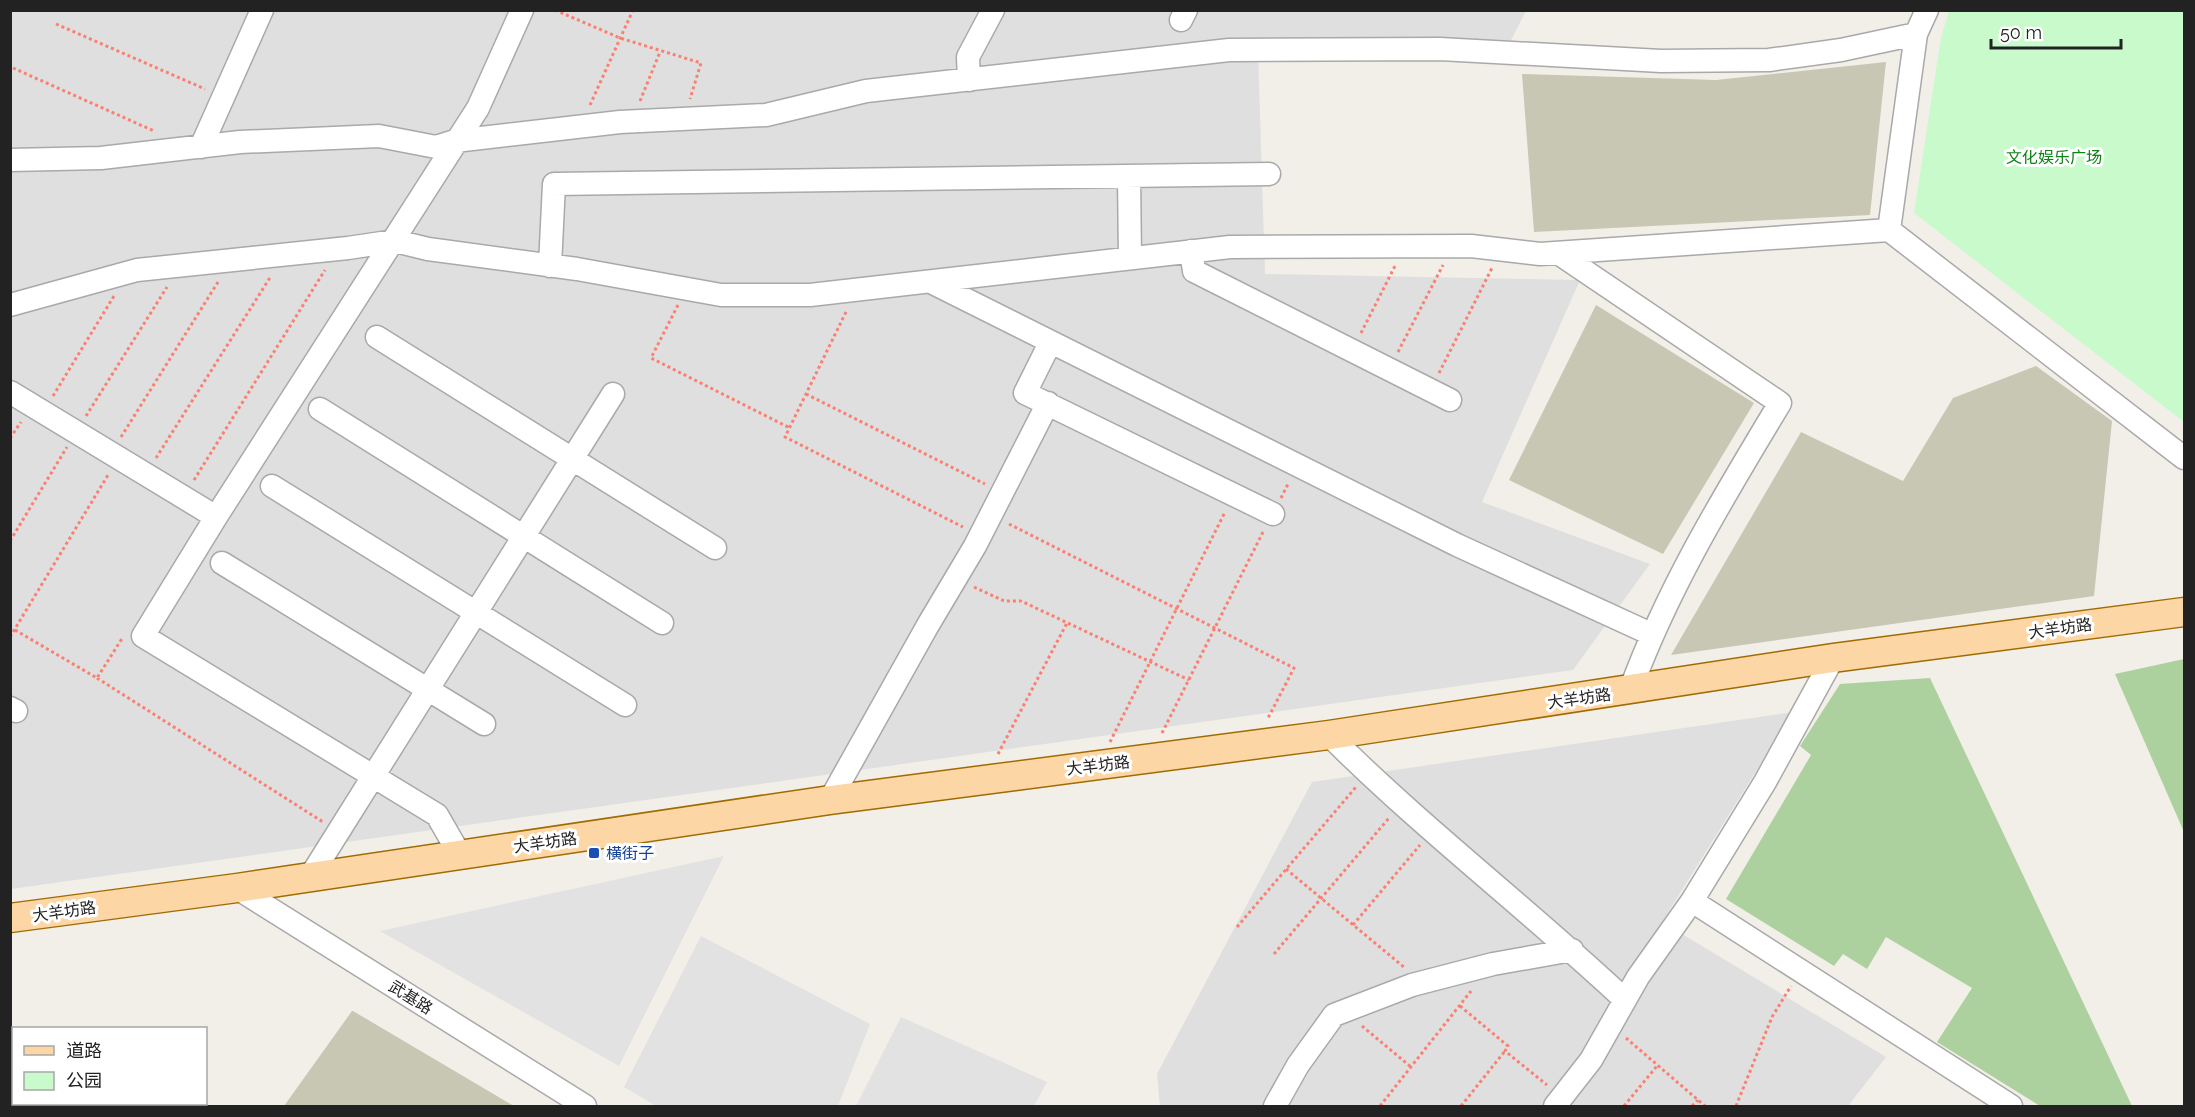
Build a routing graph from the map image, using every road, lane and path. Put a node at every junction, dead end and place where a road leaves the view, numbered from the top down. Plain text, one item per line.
1 (262, 10) edge
2 (522, 10) edge
3 (555, 10) edge
4 (633, 10) edge
5 (993, 10) edge
6 (1927, 10) edge
7 (56, 24) dead end
8 (1916, 34) junction
9 (620, 38) junction
10 (660, 52) junction
11 (13, 68) dead end
12 (969, 80) junction
13 (223, 97) junction
14 (683, 119) junction
15 (632, 121) junction
16 (580, 126) junction
17 (160, 134) dead end
18 (455, 141) junction
19 (201, 147) junction
20 (10, 160) edge
21 (1269, 174) dead end
22 (1129, 176) junction
23 (1889, 230) junction
24 (395, 241) junction
25 (1406, 246) junction
26 (1452, 246) junction
27 (338, 249) junction
28 (1502, 250) junction
29 (1191, 251) junction
30 (1558, 253) junction
31 (284, 254) junction
32 (1130, 258) junction
33 (231, 260) junction
34 (181, 265) junction
35 (550, 266) junction
36 (129, 272) junction
37 (933, 283) junction
38 (686, 289) junction
39 (856, 291) junction
40 (10, 305) edge
41 (376, 337) dead end
42 (1359, 337) dead end
43 (1050, 343) junction
44 (1397, 354) dead end
45 (1437, 377) dead end
46 (10, 392) edge
47 (613, 394) dead end
48 (806, 394) junction
49 (1450, 400) dead end
50 (1048, 403) junction
51 (320, 409) dead end
52 (43, 412) junction
53 (790, 428) junction
54 (76, 433) junction
55 (114, 456) junction
56 (2184, 458) edge
57 (572, 459) junction
58 (1298, 465) junction
59 (146, 475) junction
60 (272, 486) dead end
61 (1003, 493) junction
62 (1234, 495) junction
63 (183, 497) junction
64 (1273, 514) junction
65 (991, 515) junction
66 (216, 517) junction
67 (981, 536) junction
68 (524, 537) junction
69 (10, 541) edge
70 (715, 548) dead end
71 (222, 563) dead end
72 (956, 579) junction
73 (1177, 609) junction
74 (2184, 612) edge
75 (477, 613) junction
76 (662, 623) dead end
77 (1067, 623) junction
78 (1215, 628) junction
79 (15, 630) junction
80 (1651, 634) junction
81 (143, 636) junction
82 (10, 637) edge
83 (1833, 658) junction
84 (1151, 662) junction
85 (97, 678) junction
86 (1189, 680) junction
87 (428, 690) junction
88 (1630, 691) junction
89 (625, 705) dead end
90 (484, 724) dead end
91 (1329, 735) junction
92 (1254, 745) junction
93 (1149, 759) junction
94 (1098, 765) junction
95 (1368, 773) junction
96 (375, 776) junction
97 (985, 780) junction
98 (831, 800) junction
99 (1402, 803) junction
100 (1433, 830) junction
101 (339, 832) junction
102 (460, 855) junction
103 (1286, 869) junction
104 (310, 877) junction
105 (237, 888) junction
106 (1321, 898) junction
107 (1692, 901) junction
108 (10, 918) edge
109 (1353, 925) junction
110 (1237, 927) dead end
111 (1572, 950) junction
112 (1274, 954) dead end
113 (1493, 964) junction
114 (1800, 971) junction
115 (1423, 983) junction
116 (1625, 1000) junction
117 (1460, 1006) junction
118 (1344, 1011) junction
119 (1611, 1026) junction
120 (1504, 1052) junction
121 (1658, 1066) junction
122 (1411, 1067) junction
123 (1698, 1100) junction
124 (1559, 1102) edge
125 (585, 1107) edge
126 (1275, 1107) edge
127 (1380, 1107) edge
128 (1461, 1107) edge
129 (1624, 1107) edge
130 (1692, 1107) edge
131 (1705, 1107) edge
132 (1736, 1107) edge
133 (2011, 1107) edge

1 - 13 street
2 - 18 street
3 - 9 path
4 - 9 path
5 - 12 street
6 - 8 street
7 - 13 path
8 - 12 street
8 - 23 street
9 - 10 path
9 - 16 path
10 - 14 path
10 - 15 path
11 - 17 path
12 - 14 street
13 - 19 street
14 - 15 street
15 - 16 street
16 - 18 street
18 - 19 street
18 - 24 street
19 - 20 street
21 - 22 street
22 - 32 street
22 - 35 street
23 - 30 street
23 - 56 street
24 - 27 street
24 - 35 street
24 - 66 street
25 - 26 street
25 - 29 street
25 - 42 path
26 - 28 street
26 - 44 path
27 - 31 street
27 - 63 path
28 - 30 street
28 - 45 path
29 - 32 street
29 - 49 street
30 - 80 street
31 - 33 street
31 - 59 path
32 - 37 street
33 - 34 street
33 - 55 path
34 - 36 street
34 - 54 path
35 - 38 street
36 - 40 street
36 - 52 path
37 - 39 street
37 - 43 street
38 - 39 street
38 - 53 path
39 - 48 path
41 - 57 street
43 - 50 street
43 - 58 street
46 - 52 street
47 - 57 street
48 - 53 path
48 - 61 path
50 - 61 street
50 - 62 street
51 - 68 street
52 - 54 street
53 - 67 path
54 - 55 street
54 - 69 path
55 - 59 street
55 - 79 path
57 - 68 street
57 - 70 street
58 - 64 path
58 - 80 street
59 - 63 street
60 - 75 street
61 - 65 street
62 - 64 street
62 - 73 path
63 - 66 street
64 - 78 path
65 - 67 street
65 - 73 path
66 - 81 street
67 - 72 street
68 - 75 street
68 - 76 street
71 - 87 street
72 - 77 path
72 - 98 street
73 - 78 path
73 - 84 path
74 - 83 main road, 大羊坊路
75 - 87 street
75 - 89 street
77 - 84 path
77 - 97 path
78 - 86 path
78 - 92 path
79 - 82 path
79 - 85 path
80 - 88 street
81 - 85 path
81 - 96 street
83 - 88 main road, 大羊坊路
83 - 107 street
84 - 86 path
84 - 94 path
85 - 101 path
86 - 93 path
87 - 90 street
87 - 96 street
88 - 91 main road, 大羊坊路
91 - 92 main road, 大羊坊路
91 - 95 street
92 - 93 main road, 大羊坊路
93 - 94 main road, 大羊坊路
94 - 97 main road, 大羊坊路
95 - 99 street
95 - 103 path
96 - 101 street
96 - 102 street
97 - 98 main road, 大羊坊路
98 - 102 main road, 大羊坊路
99 - 100 street
99 - 106 path
100 - 109 path
100 - 111 street
101 - 104 street
102 - 104 main road, 大羊坊路
103 - 106 path
103 - 110 path
104 - 105 main road, 大羊坊路
105 - 108 main road, 大羊坊路
105 - 125 street, 武基路
106 - 109 path
106 - 112 path
107 - 114 street
107 - 116 street
109 - 115 path
111 - 113 street
111 - 116 street
113 - 115 street
113 - 117 path
114 - 132 path
114 - 133 street
115 - 118 street
116 - 119 street
117 - 120 path
117 - 122 path
118 - 122 path
118 - 126 street
119 - 121 path
119 - 124 street
120 - 124 path
120 - 128 path
121 - 123 path
121 - 129 path
122 - 127 path
123 - 130 path
123 - 131 path

